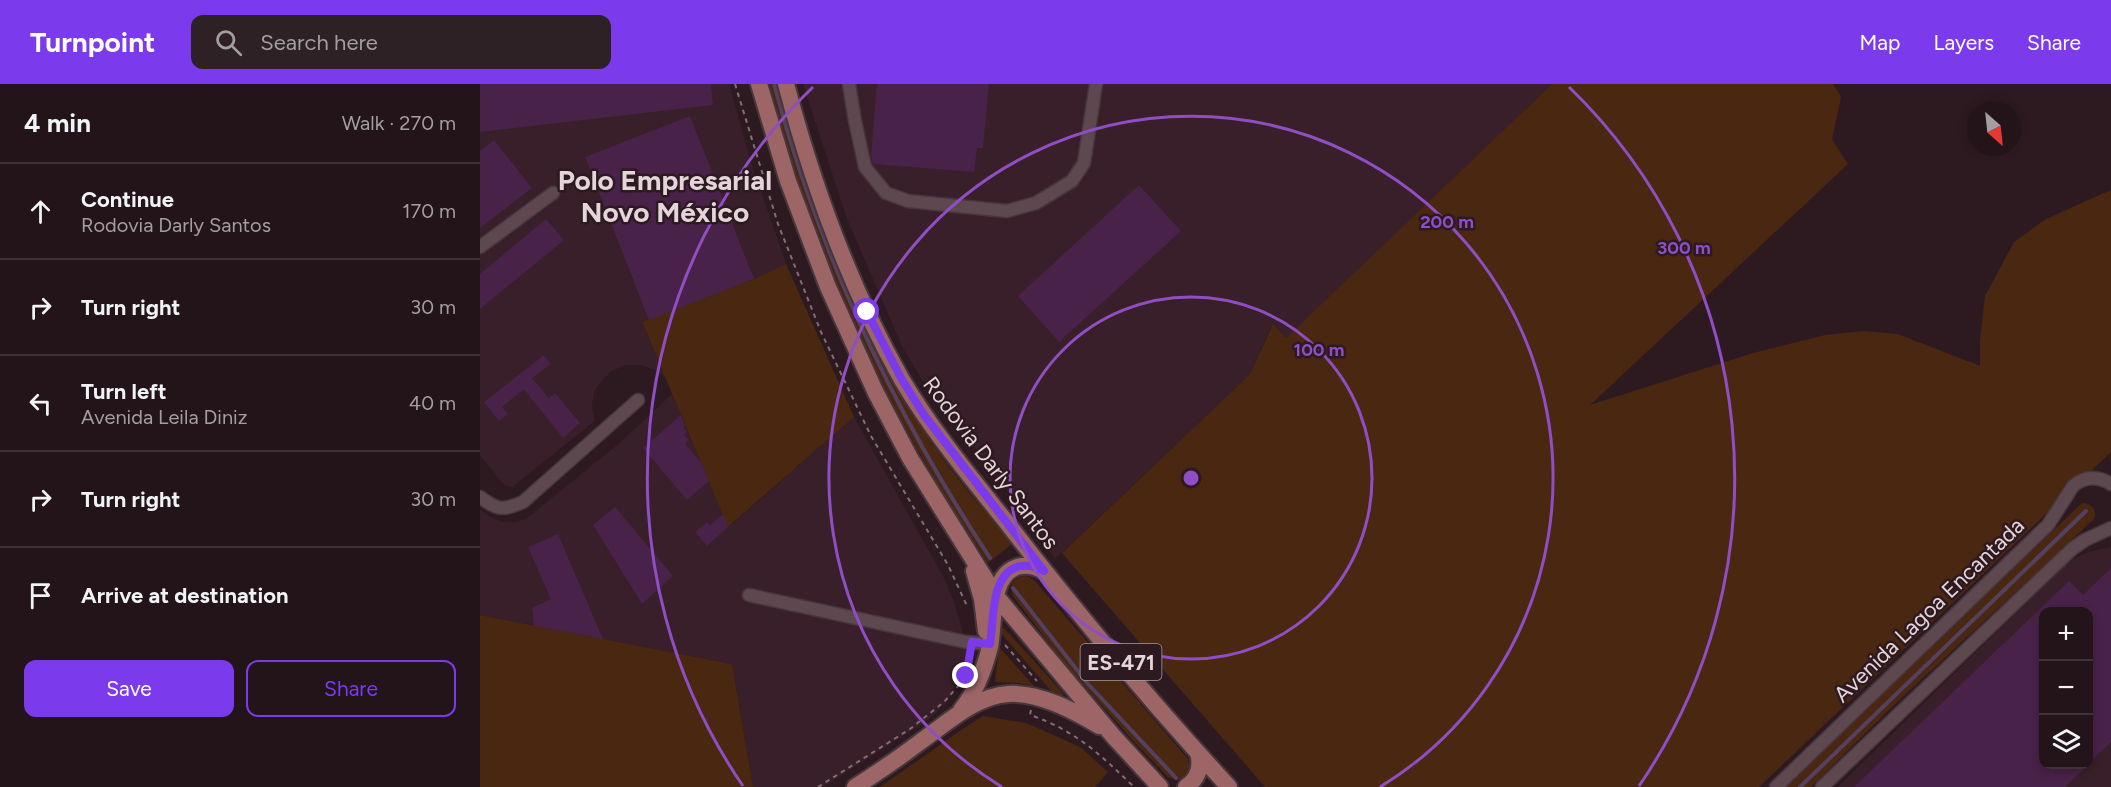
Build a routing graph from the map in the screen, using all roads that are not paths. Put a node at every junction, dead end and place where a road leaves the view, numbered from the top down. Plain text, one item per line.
1 (759, 84) edge
2 (786, 84) edge
3 (849, 84) edge
4 (1096, 84) edge
5 (553, 194) dead end
6 (480, 247) edge
7 (638, 400) dead end
8 (2111, 484) edge
9 (480, 496) edge
10 (2111, 528) edge
11 (958, 537) junction
12 (1044, 571) junction
13 (749, 595) dead end
14 (996, 596) junction
15 (989, 640) junction
16 (953, 718) junction
17 (1114, 737) junction
18 (1198, 753) junction
19 (855, 787) edge
20 (1160, 787) edge
21 (1186, 787) edge
22 (1229, 787) edge
23 (1776, 787) edge
24 (1822, 787) edge

1 - 11 main road, ES-471
2 - 12 main road, Rodovia Darly Santos / ES-471
3 - 4 street
5 - 6 street
7 - 9 street
8 - 23 street, Avenida Lagoa Encantada
10 - 24 street
11 - 14 main road, ES-471
11 - 15 main road
12 - 14 main road
12 - 18 main road, Rodovia Darly Santos / ES-471
13 - 15 street
14 - 15 main road
14 - 17 main road, ES-471
15 - 16 main road
16 - 17 main road
16 - 19 main road
17 - 20 main road, ES-471
18 - 21 main road
18 - 22 main road, Rodovia Darly Santos / ES-471

